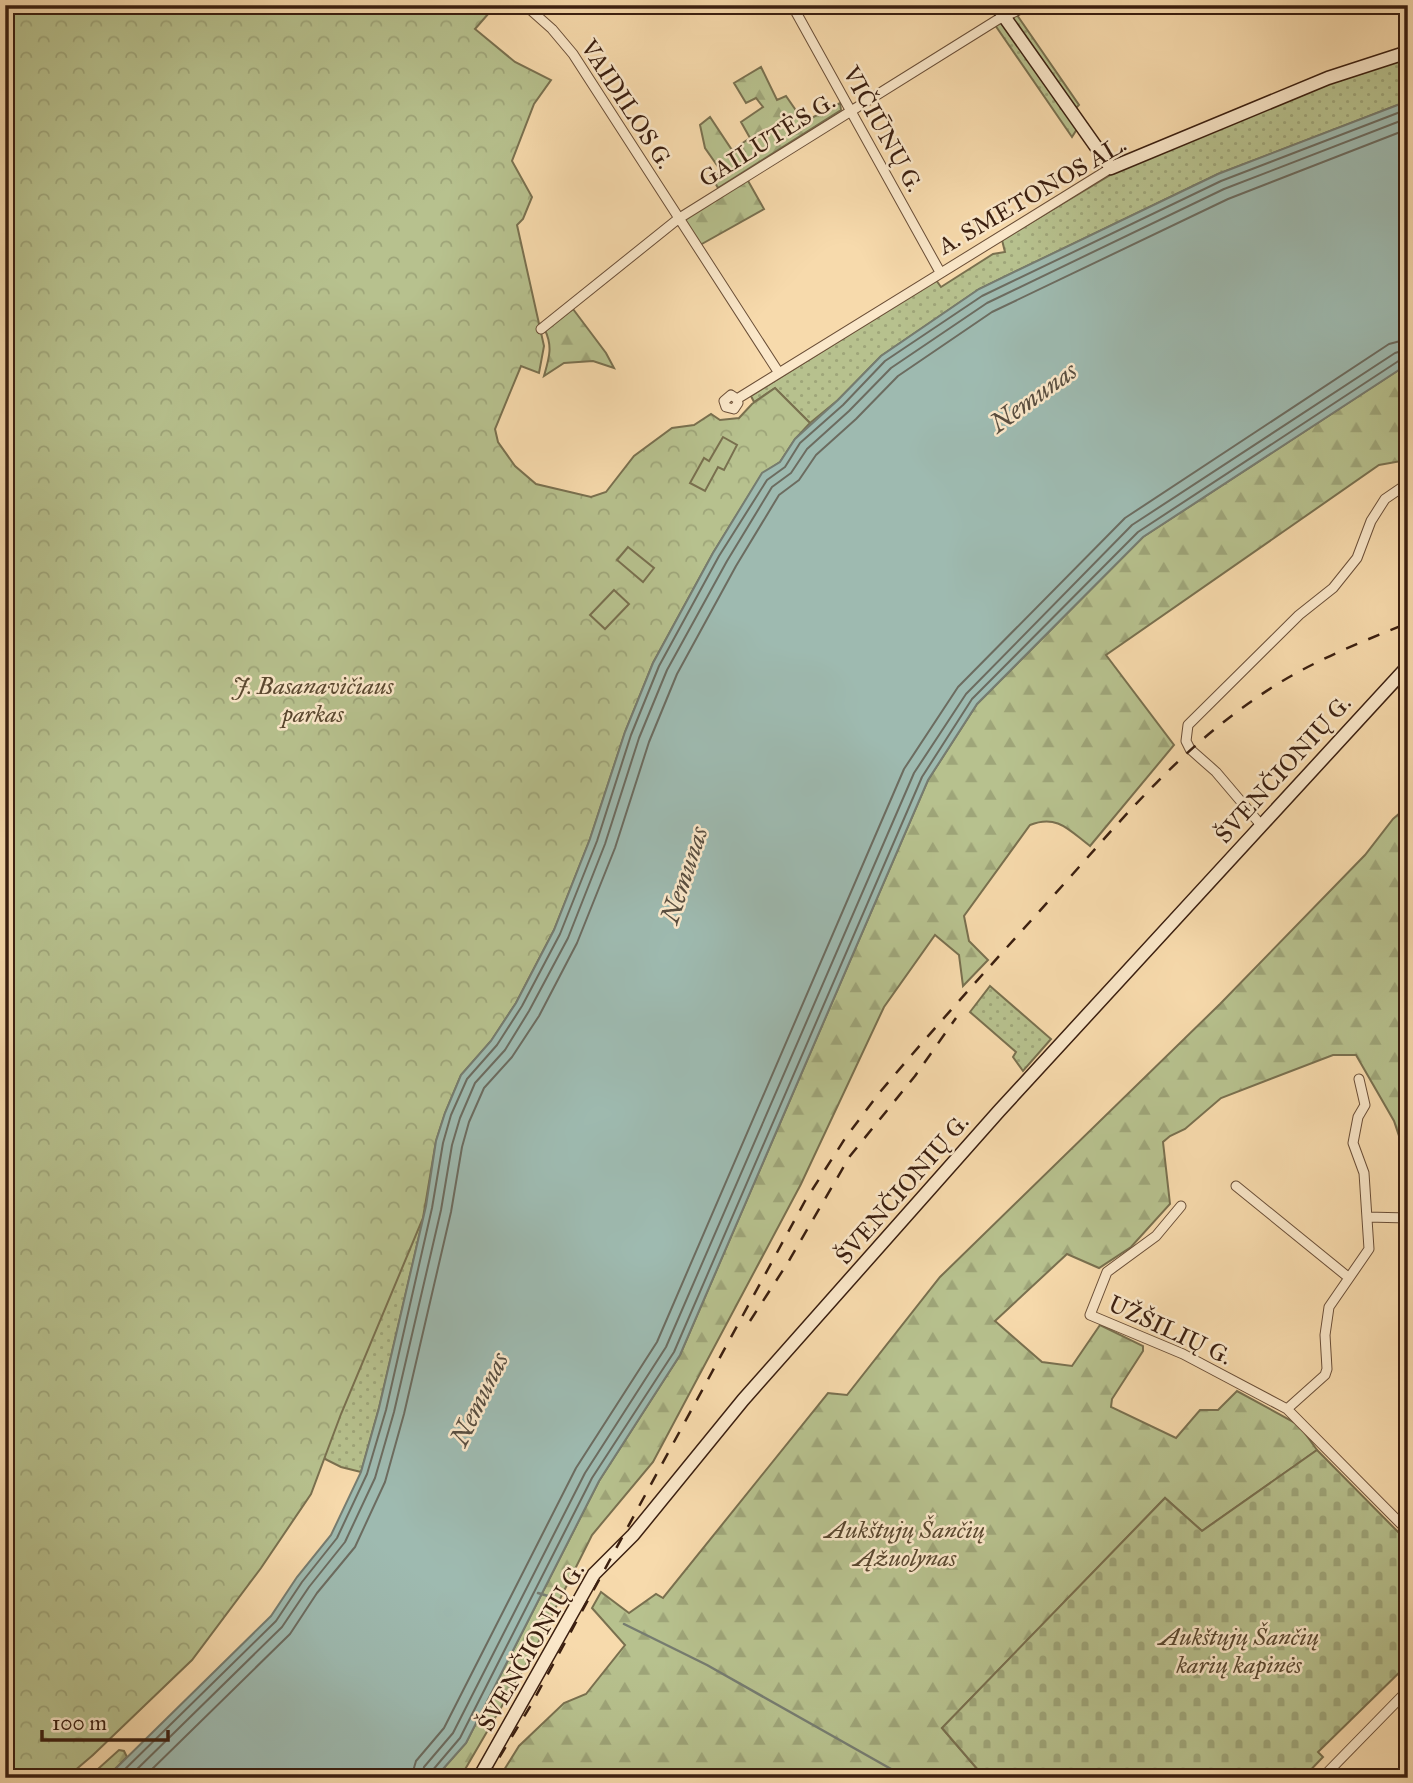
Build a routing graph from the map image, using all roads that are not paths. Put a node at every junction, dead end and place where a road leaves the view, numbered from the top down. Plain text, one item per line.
1 (525, 5) edge
2 (792, 5) edge
3 (1029, 5) edge
4 (1000, 11) edge
5 (1408, 52) edge
6 (850, 110) junction
7 (1111, 168) junction
8 (678, 219) junction
9 (940, 272) junction
10 (541, 329) dead end
11 (779, 373) junction
12 (737, 399) dead end
13 (1404, 486) dead end
14 (1408, 666) edge
15 (1261, 825) junction
16 (1359, 1079) dead end
17 (1236, 1186) dead end
18 (1181, 1206) dead end
19 (1367, 1217) junction
20 (1408, 1218) edge
21 (1348, 1278) junction
22 (1287, 1409) junction
23 (1408, 1531) edge
24 (1408, 1690) edge
25 (479, 1778) edge
26 (1322, 1778) edge

1 - 8 street, VAIDILOS G.
2 - 6 street, VIČIŪNŲ G.
3 - 4 street, GAILUTĖS G.
4 - 6 street, GAILUTĖS G.
4 - 7 street
5 - 7 street, A. SMETONOS AL.
6 - 8 street, GAILUTĖS G.
6 - 9 street, VIČIŪNŲ G.
7 - 9 street, A. SMETONOS AL.
8 - 10 street, GAILUTĖS G.
8 - 11 street, VAIDILOS G.
9 - 11 street, A. SMETONOS AL.
11 - 12 street, A. SMETONOS AL.
13 - 15 street
14 - 15 street, ŠVENČIONIŲ G.
15 - 25 street, ŠVENČIONIŲ G.
16 - 19 street
17 - 21 street
18 - 22 street, UŽŠILIŲ G.
19 - 20 street
19 - 21 street
21 - 22 street
22 - 23 street, UŽŠILIŲ G.
24 - 26 street

